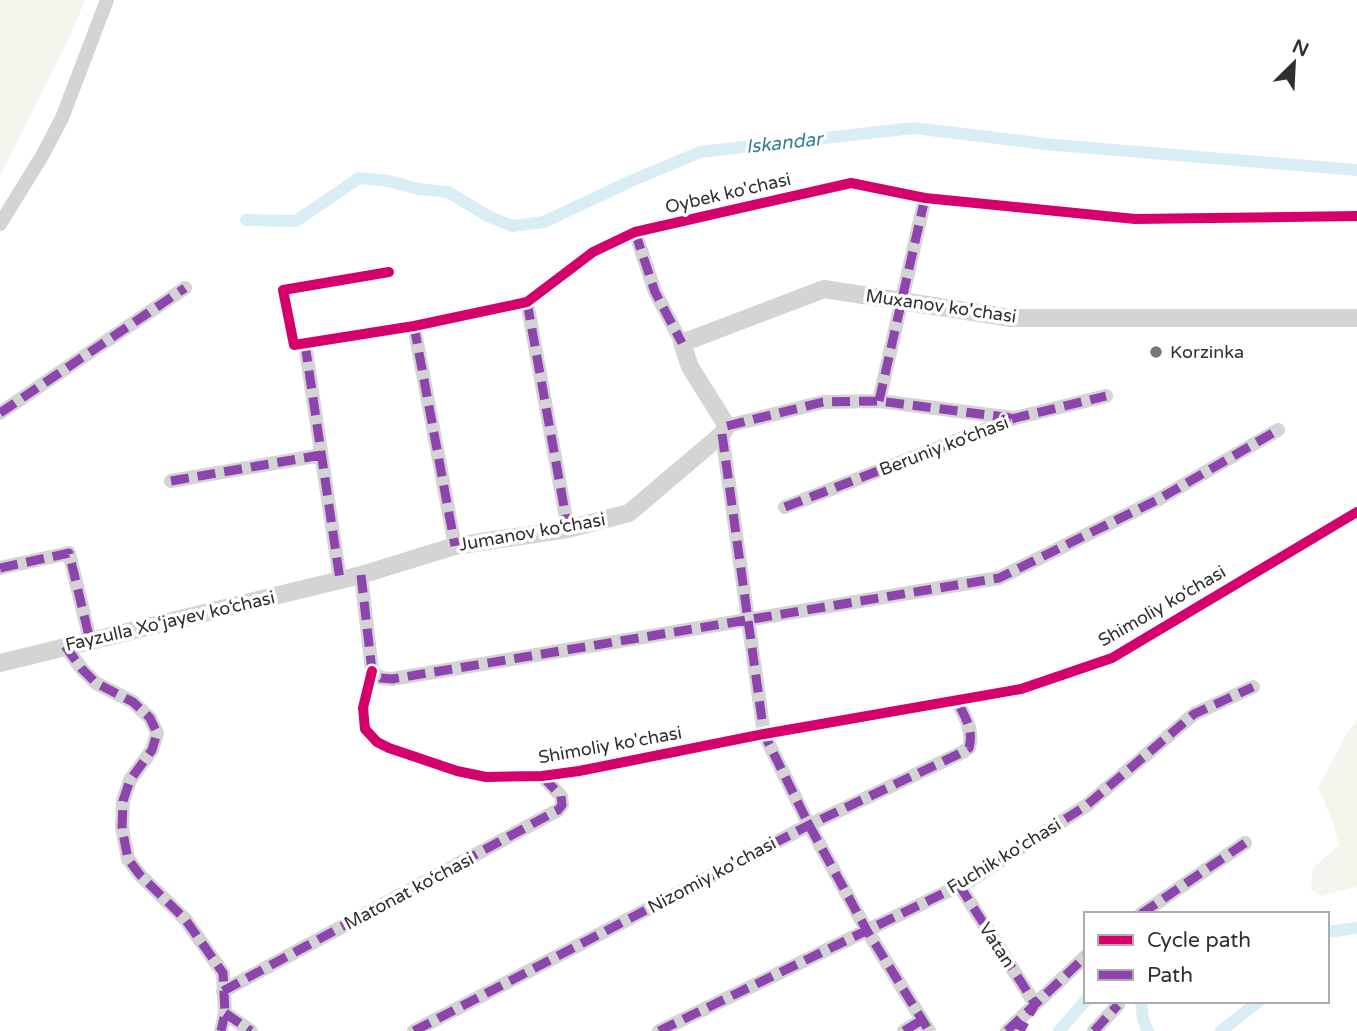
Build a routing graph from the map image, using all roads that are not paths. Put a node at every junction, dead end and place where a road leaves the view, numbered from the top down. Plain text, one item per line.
1 (107, 0) edge
2 (925, 198) junction
3 (1357, 216) edge
4 (0, 224) edge
5 (635, 232) junction
6 (389, 272) dead end
7 (185, 288) dead end
8 (527, 302) junction
9 (902, 302) junction
10 (1357, 318) edge
11 (414, 326) junction
12 (682, 343) junction
13 (305, 344) junction
14 (1106, 396) dead end
15 (879, 401) junction
16 (0, 413) edge
17 (1015, 418) junction
18 (725, 430) junction
19 (1278, 430) dead end
20 (321, 455) junction
21 (171, 481) dead end
22 (785, 508) dead end
23 (1357, 512) edge
24 (568, 529) junction
25 (455, 546) junction
26 (0, 568) edge
27 (361, 575) junction
28 (340, 580) junction
29 (747, 619) junction
30 (90, 640) junction
31 (65, 646) junction
32 (0, 663) edge
33 (372, 671) junction
34 (1253, 687) dead end
35 (957, 701) junction
36 (764, 734) junction
37 (542, 776) junction
38 (809, 825) junction
39 (1245, 843) dead end
40 (959, 886) junction
41 (1144, 912) edge
42 (866, 929) junction
43 (1084, 958) edge
44 (223, 991) junction
45 (1035, 1004) junction
46 (1118, 1005) dead end
47 (225, 1013) junction
48 (925, 1025) edge
49 (664, 1030) edge
50 (221, 1031) edge
51 (251, 1031) edge
52 (414, 1031) edge
53 (904, 1031) edge
54 (1007, 1031) edge
55 (1094, 1031) edge

1 - 4 street
2 - 3 street, Oybek ko'chasi
2 - 5 street, Oybek ko'chasi
2 - 9 street
5 - 8 street, Oybek ko'chasi
5 - 12 street
6 - 13 street
7 - 16 street
8 - 11 street, Oybek ko'chasi
8 - 24 street
9 - 10 street, Muxanov ko'chasi
9 - 12 street, Muxanov ko'chasi
9 - 15 street
11 - 13 street, Oybek ko'chasi
11 - 25 street
12 - 18 street
13 - 20 street
14 - 17 street, Beruniy ko‘chasi
15 - 17 street, Jumanov ko‘chasi
15 - 18 street, Jumanov ko‘chasi
17 - 22 street, Beruniy ko‘chasi
18 - 24 street, Jumanov ko‘chasi
18 - 29 street
19 - 29 street
20 - 21 street
20 - 28 street
23 - 35 street, Shimoliy ko‘chasi
24 - 25 street, Jumanov ko‘chasi
25 - 27 street, Jumanov ko‘chasi
26 - 30 street
27 - 28 street, Jumanov ko‘chasi
27 - 33 street
28 - 30 street, Fayzulla Xo‘jayev ko‘chasi
29 - 33 street
29 - 36 street
30 - 31 street, Fayzulla Xo‘jayev ko‘chasi
31 - 32 street, Fayzulla Xo‘jayev ko‘chasi
31 - 44 street
33 - 37 street, Shimoliy ko'chasi
34 - 40 street, Fuchik ko'chasi
35 - 36 street, Shimoliy ko‘chasi
35 - 38 street, Nizomiy ko'chasi
36 - 37 street, Shimoliy ko'chasi
36 - 38 street
37 - 44 street, Matonat ko‘chasi
38 - 42 street
38 - 52 street, Nizomiy ko'chasi
39 - 41 street
40 - 42 street, Fuchik ko'chasi
40 - 45 street, Vatan
42 - 48 street
42 - 49 street, Fuchik ko'chasi
43 - 45 street
44 - 47 street
45 - 54 street
46 - 55 street
47 - 50 street
47 - 51 street
48 - 53 street

